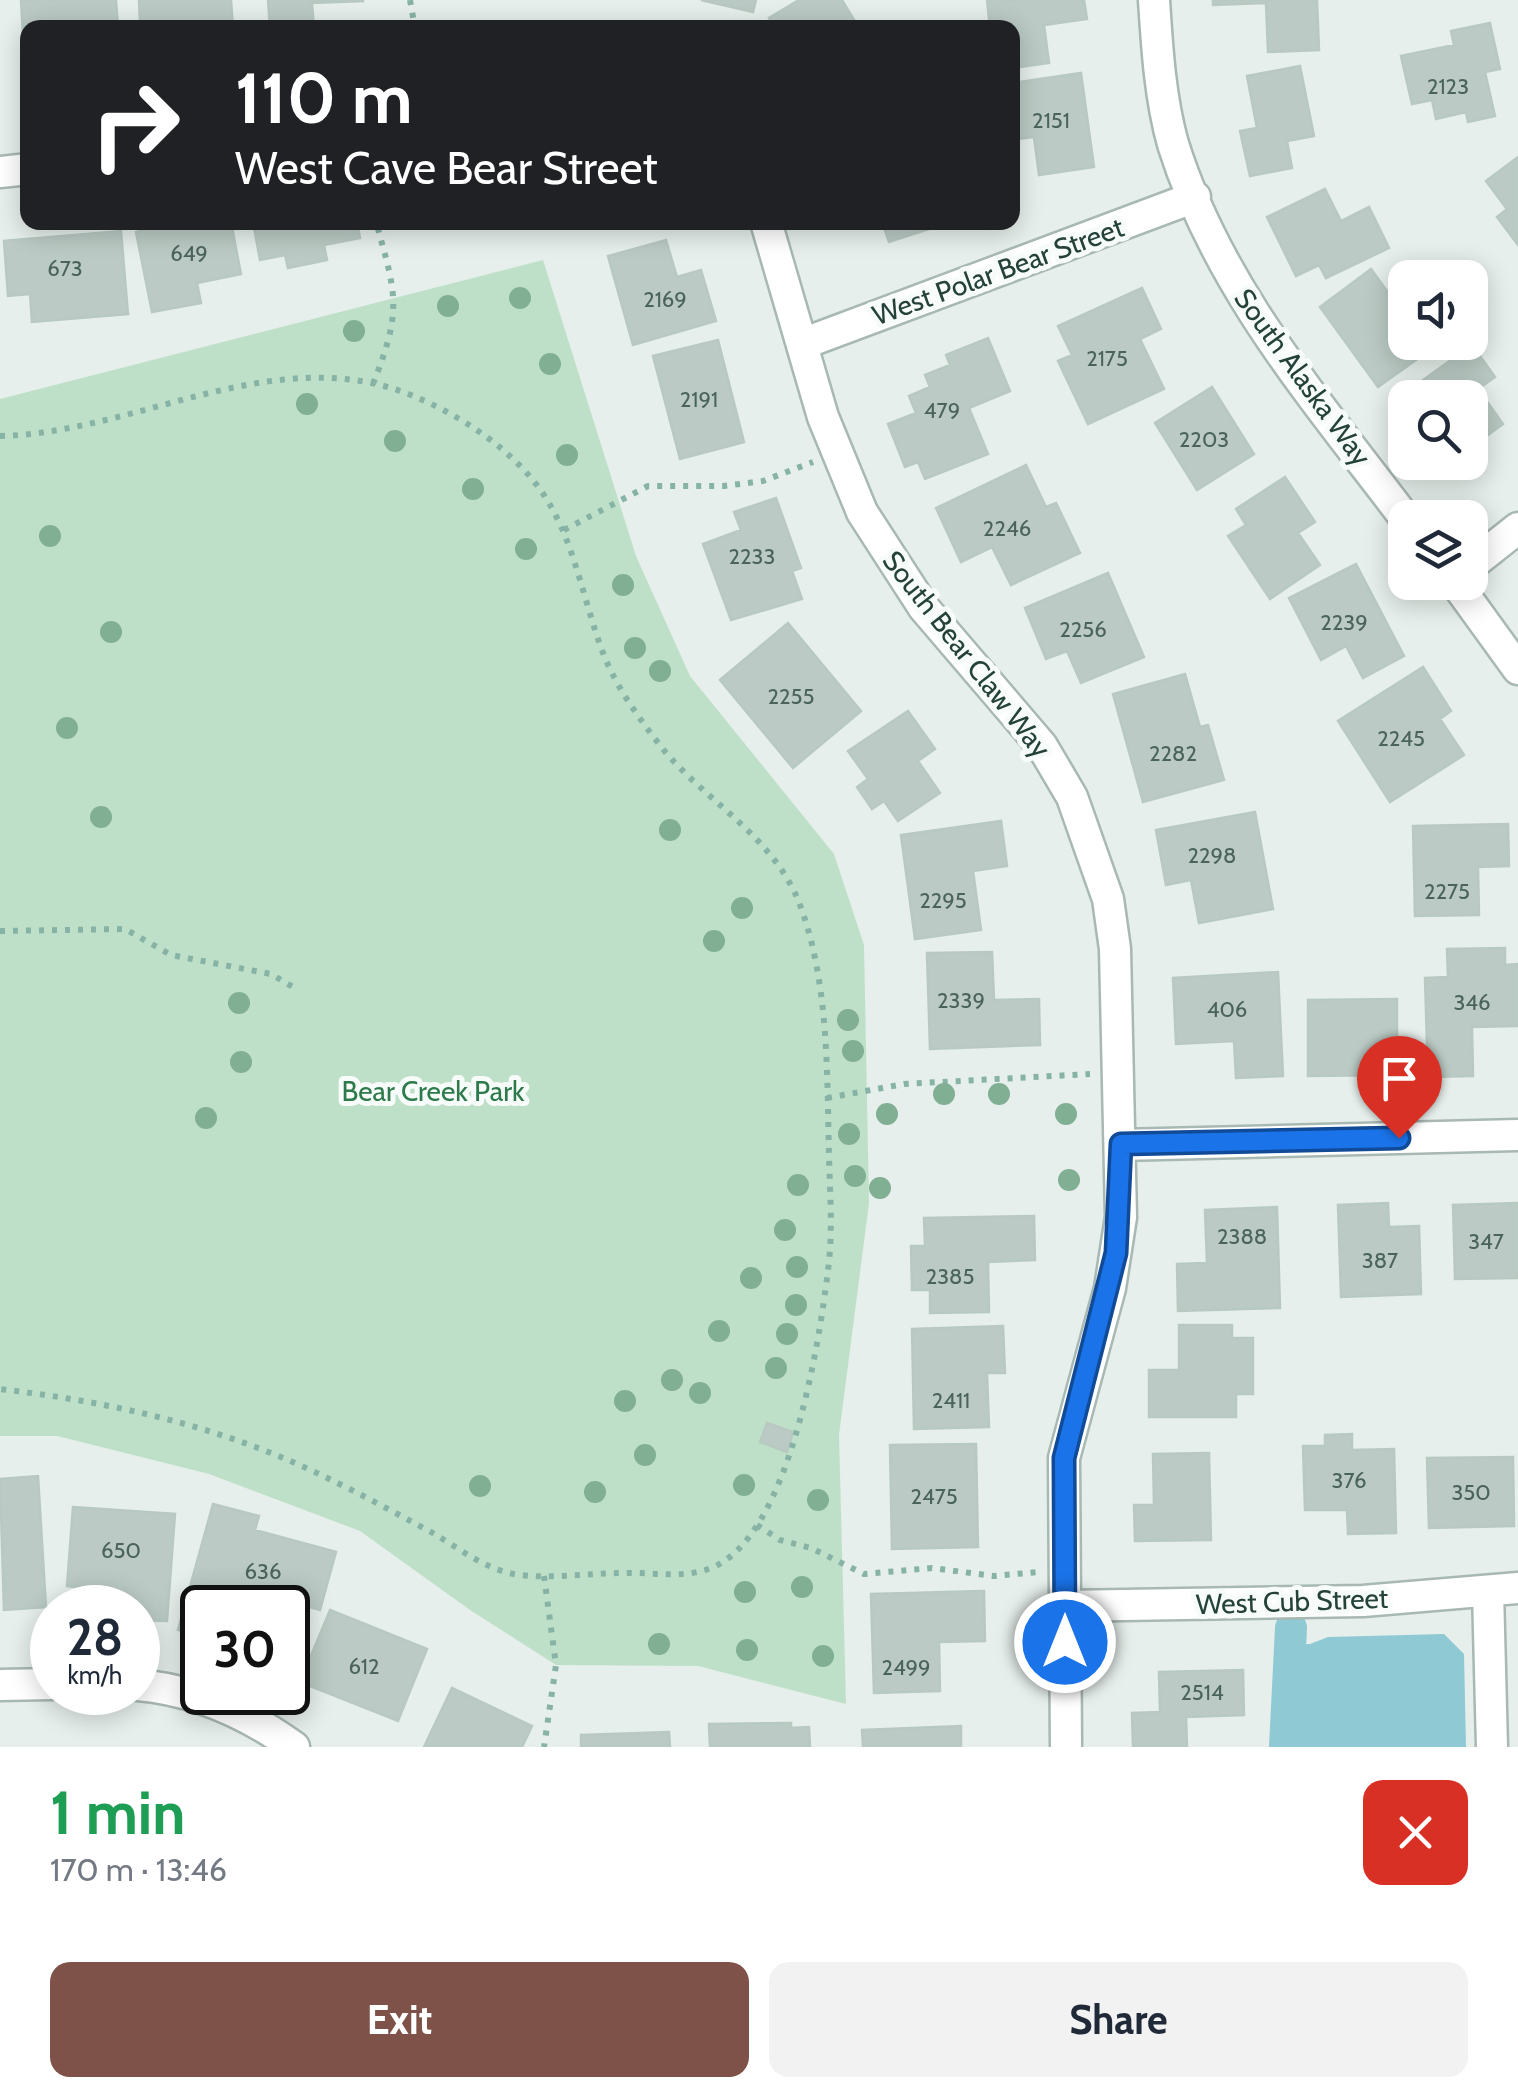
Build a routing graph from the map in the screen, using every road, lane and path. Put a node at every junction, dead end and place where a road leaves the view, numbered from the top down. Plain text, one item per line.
1 (1154, 0) edge
2 (1195, 198) junction
3 (378, 230) edge
4 (768, 230) edge
5 (802, 344) junction
6 (373, 384) junction
7 (0, 436) edge
8 (836, 453) junction
9 (1392, 500) edge
10 (1518, 528) edge
11 (564, 530) junction
12 (1488, 552) edge
13 (1468, 600) edge
14 (1518, 669) edge
15 (0, 931) edge
16 (298, 990) dead end
17 (1119, 1073) junction
18 (827, 1098) junction
19 (1518, 1134) edge
20 (1121, 1144) junction
21 (0, 1388) edge
22 (757, 1525) junction
23 (1064, 1571) junction
24 (544, 1576) junction
25 (1503, 1589) edge
26 (1065, 1606) junction
27 (30, 1685) edge
28 (0, 1686) edge
29 (160, 1689) edge
30 (294, 1747) edge
31 (544, 1747) edge
32 (1066, 1747) edge
33 (1492, 1747) edge

1 - 2 street, South Alaska Way
2 - 5 street, West Polar Bear Street
2 - 9 street, South Alaska Way
3 - 6 path
4 - 5 street, South Bear Claw Way
5 - 8 street, South Bear Claw Way
6 - 7 path
6 - 11 path
8 - 11 path
8 - 17 street, South Bear Claw Way
10 - 12 street
11 - 18 path
13 - 14 street
15 - 16 path
17 - 18 path
17 - 20 street, South Bear Claw Way
18 - 22 path
19 - 20 street
20 - 23 street, South Bear Claw Way
21 - 24 path
22 - 23 path
22 - 24 path
23 - 26 street, South Bear Claw Way
24 - 31 path
25 - 26 street, West Cub Street
25 - 33 street
26 - 32 street, South Bear Claw Way
27 - 28 street
29 - 30 street

